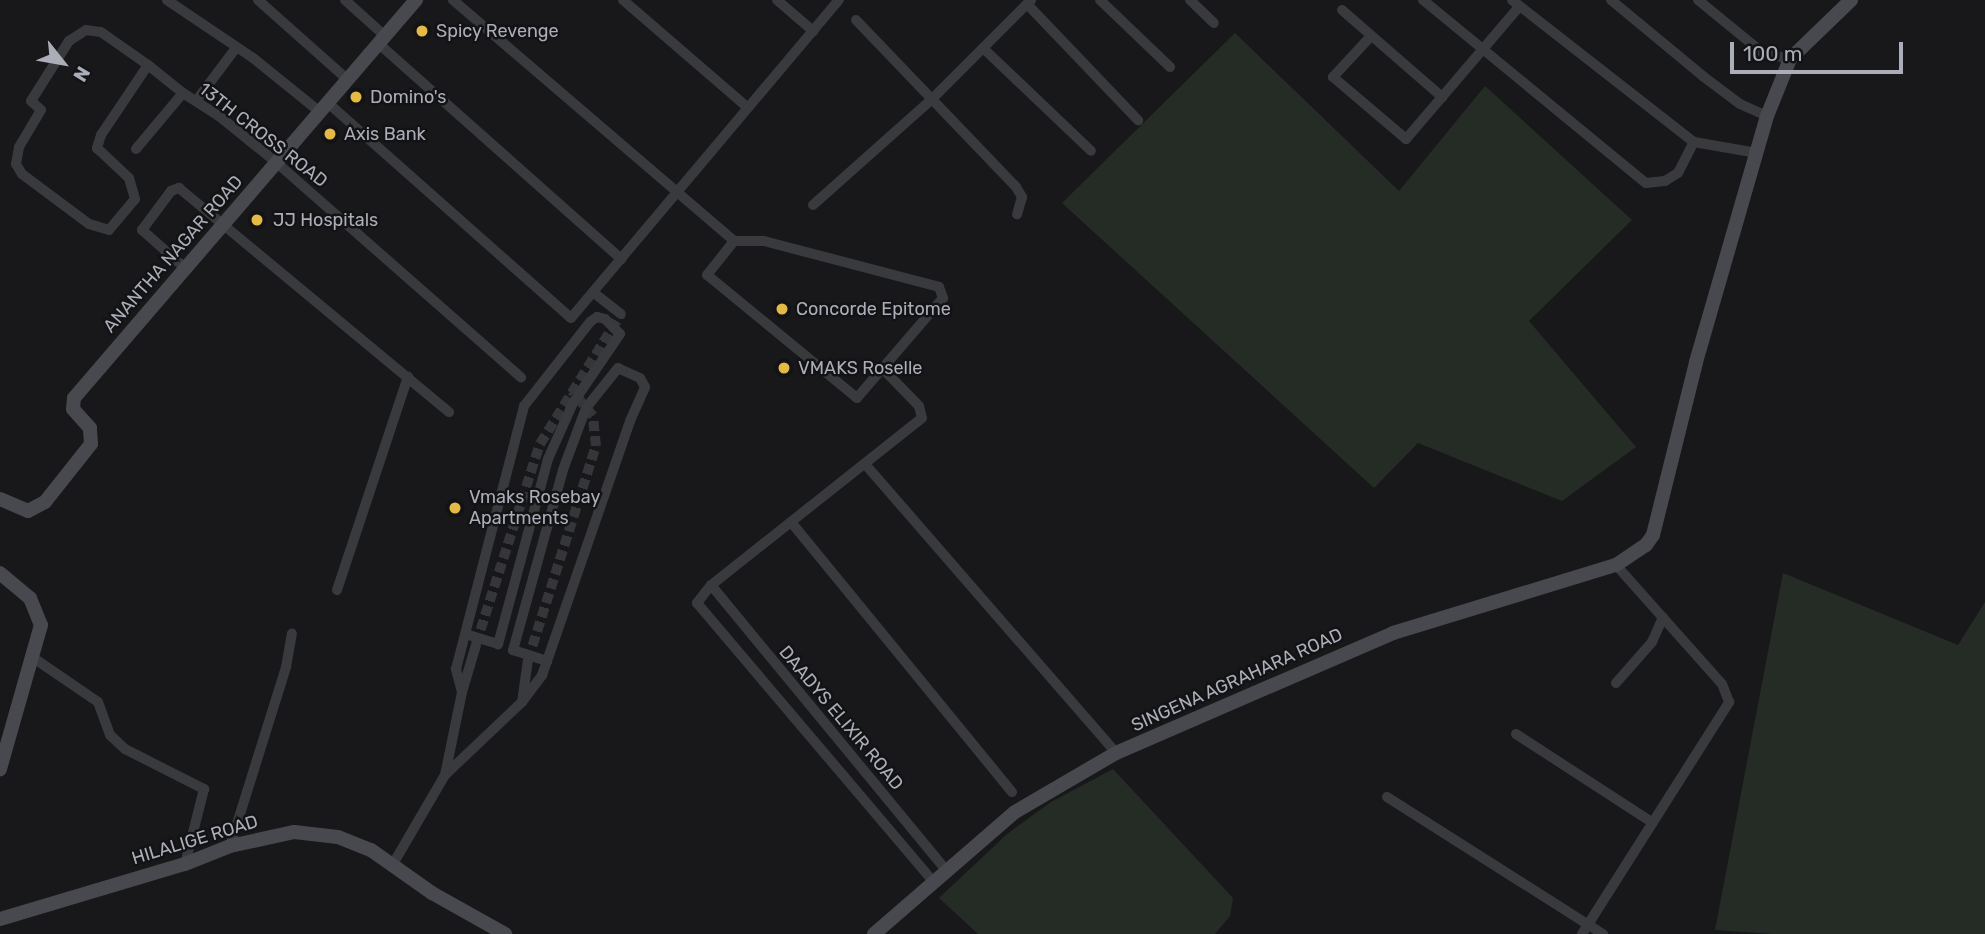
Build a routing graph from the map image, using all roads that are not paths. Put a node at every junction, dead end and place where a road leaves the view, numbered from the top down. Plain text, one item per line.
1 (167, 0) edge
2 (258, 0) edge
3 (345, 0) edge
4 (416, 0) edge
5 (453, 0) edge
6 (622, 0) edge
7 (777, 0) edge
8 (839, 0) edge
9 (1100, 0) edge
10 (1190, 0) edge
11 (1423, 0) edge
12 (1611, 0) edge
13 (1698, 0) edge
14 (1851, 0) edge
15 (1029, 2) edge
16 (1516, 3) edge
17 (1342, 10) dead end
18 (856, 20) dead end
19 (1214, 23) dead end
20 (813, 31) junction
21 (1371, 37) junction
22 (382, 40) junction
23 (236, 48) junction
24 (983, 48) junction
25 (1481, 52) junction
26 (1790, 59) junction
27 (148, 65) junction
28 (1170, 67) dead end
29 (348, 80) junction
30 (183, 93) junction
31 (1441, 97) junction
32 (933, 98) junction
33 (196, 101) junction
34 (324, 108) junction
35 (748, 108) junction
36 (1768, 116) junction
37 (1138, 120) dead end
38 (1694, 142) junction
39 (136, 149) dead end
40 (1091, 151) dead end
41 (1757, 153) junction
42 (277, 163) junction
43 (677, 192) junction
44 (813, 205) dead end
45 (1017, 214) dead end
46 (225, 224) junction
47 (734, 241) junction
48 (621, 259) junction
49 (186, 270) junction
50 (594, 293) junction
51 (621, 314) dead end
52 (883, 369) junction
53 (408, 377) junction
54 (521, 377) dead end
55 (587, 384) junction
56 (598, 391) junction
57 (450, 412) dead end
58 (865, 464) junction
59 (0, 499) edge
60 (791, 522) junction
61 (1616, 565) junction
62 (0, 573) edge
63 (711, 586) junction
64 (337, 590) dead end
65 (1663, 617) junction
66 (292, 634) dead end
67 (466, 634) junction
68 (476, 645) tunnel mouth
69 (34, 659) junction
70 (528, 660) tunnel mouth
71 (547, 661) junction
72 (1616, 683) dead end
73 (462, 692) junction
74 (522, 702) junction
75 (1516, 734) dead end
76 (1116, 753) junction
77 (0, 769) edge
78 (445, 775) junction
79 (1012, 792) dead end
80 (1387, 797) dead end
81 (1653, 822) junction
82 (230, 846) junction
83 (185, 864) junction
84 (393, 864) junction
85 (947, 871) junction
86 (934, 882) junction
87 (0, 919) edge
88 (1588, 924) junction
89 (505, 934) edge
90 (874, 934) edge
91 (1582, 934) edge
92 (1603, 934) edge

1 - 23 street
2 - 29 street
3 - 22 street
4 - 22 street, ANANTHA NAGAR ROAD
5 - 43 street
6 - 35 street
7 - 20 street
8 - 20 street
9 - 28 street
10 - 19 street
11 - 25 street
12 - 36 street
13 - 26 street
14 - 26 street
15 - 24 street
15 - 37 street
16 - 25 street
16 - 38 street
17 - 21 street
18 - 32 street
20 - 35 street
21 - 31 street
21 - 31 street
22 - 29 street, ANANTHA NAGAR ROAD
22 - 48 street
23 - 33 street
23 - 34 street
24 - 32 street
24 - 40 street
25 - 31 street
25 - 38 street
26 - 36 street
27 - 27 street, 13TH CROSS ROAD
27 - 30 street, 13TH CROSS ROAD
29 - 34 street, ANANTHA NAGAR ROAD
30 - 33 street, 13TH CROSS ROAD
30 - 39 street
32 - 44 street
32 - 45 street
33 - 42 street, 13TH CROSS ROAD
34 - 42 street, ANANTHA NAGAR ROAD
34 - 50 street
35 - 43 street
36 - 41 street
38 - 41 street
41 - 61 street, SINGENA AGRAHARA ROAD
42 - 46 street, ANANTHA NAGAR ROAD
42 - 54 street, 13TH CROSS ROAD
43 - 47 street
43 - 48 street
46 - 49 street, ANANTHA NAGAR ROAD
46 - 49 street
46 - 53 street
47 - 52 street
47 - 52 street
48 - 50 street
49 - 59 street, ANANTHA NAGAR ROAD
50 - 51 street
52 - 58 street
53 - 57 street
53 - 64 street
55 - 56 street
55 - 67 street
55 - 67 street
56 - 71 street
56 - 71 street
58 - 60 street
58 - 76 street
60 - 63 street
60 - 79 street
61 - 65 street
61 - 76 street, SINGENA AGRAHARA ROAD
62 - 69 street
63 - 85 street, DAADYS ELIXIR ROAD
63 - 86 street, DAADYS ELIXIR ROAD
65 - 72 street
65 - 81 street
66 - 82 street
67 - 73 street
68 - 73 street
69 - 77 street
69 - 83 street
70 - 74 street
71 - 74 street
73 - 78 street
74 - 78 street
75 - 81 street
76 - 85 street, SINGENA AGRAHARA ROAD
78 - 84 street
80 - 88 street
81 - 88 street
82 - 83 street, HILALIGE ROAD
82 - 84 street, HILALIGE ROAD
83 - 87 street, HILALIGE ROAD
84 - 89 street, HILALIGE ROAD
85 - 86 street, SINGENA AGRAHARA ROAD
86 - 90 street, SINGENA AGRAHARA ROAD
88 - 91 street
88 - 92 street

